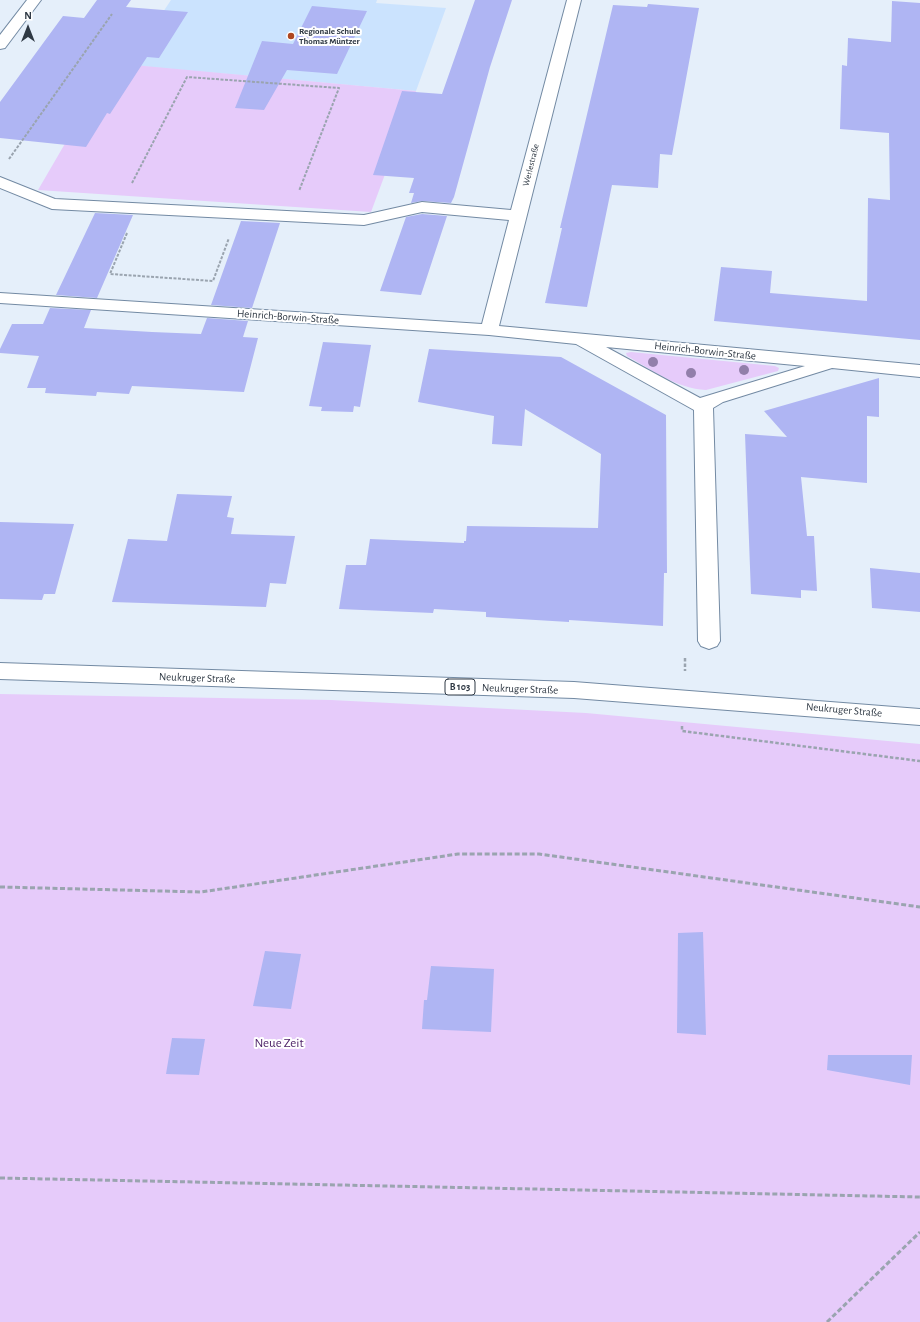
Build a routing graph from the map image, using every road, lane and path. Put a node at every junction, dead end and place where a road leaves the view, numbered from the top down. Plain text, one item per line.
1 (34, 0) edge
2 (574, 0) edge
3 (112, 14) dead end
4 (0, 45) edge
5 (9, 160) dead end
6 (0, 182) edge
7 (132, 185) dead end
8 (297, 195) dead end
9 (138, 208) junction
10 (238, 213) junction
11 (518, 216) junction
12 (0, 298) edge
13 (489, 330) junction
14 (576, 338) junction
15 (835, 363) junction
16 (920, 371) edge
17 (703, 406) junction
18 (709, 641) dead end
19 (0, 671) edge
20 (920, 717) edge
21 (682, 731) dead end
22 (920, 761) edge
23 (0, 887) edge
24 (920, 907) edge
25 (0, 1178) edge
26 (920, 1197) edge
27 (920, 1232) edge
28 (827, 1322) edge

1 - 4 street
2 - 11 street, Werlestraße
3 - 5 path
6 - 9 street
7 - 8 path
9 - 10 street
9 - 10 path
10 - 11 street
11 - 13 street, Werlestraße
12 - 13 street, Heinrich-Borwin-Straße
13 - 14 street, Heinrich-Borwin-Straße
14 - 15 street, Heinrich-Borwin-Straße
14 - 17 street, Heinrich-Borwin-Straße
15 - 16 street, Heinrich-Borwin-Straße
15 - 17 street, Heinrich-Borwin-Straße
17 - 18 street
19 - 20 street, Neukruger Straße / B 103
21 - 22 path
23 - 24 path
25 - 26 path
27 - 28 path

